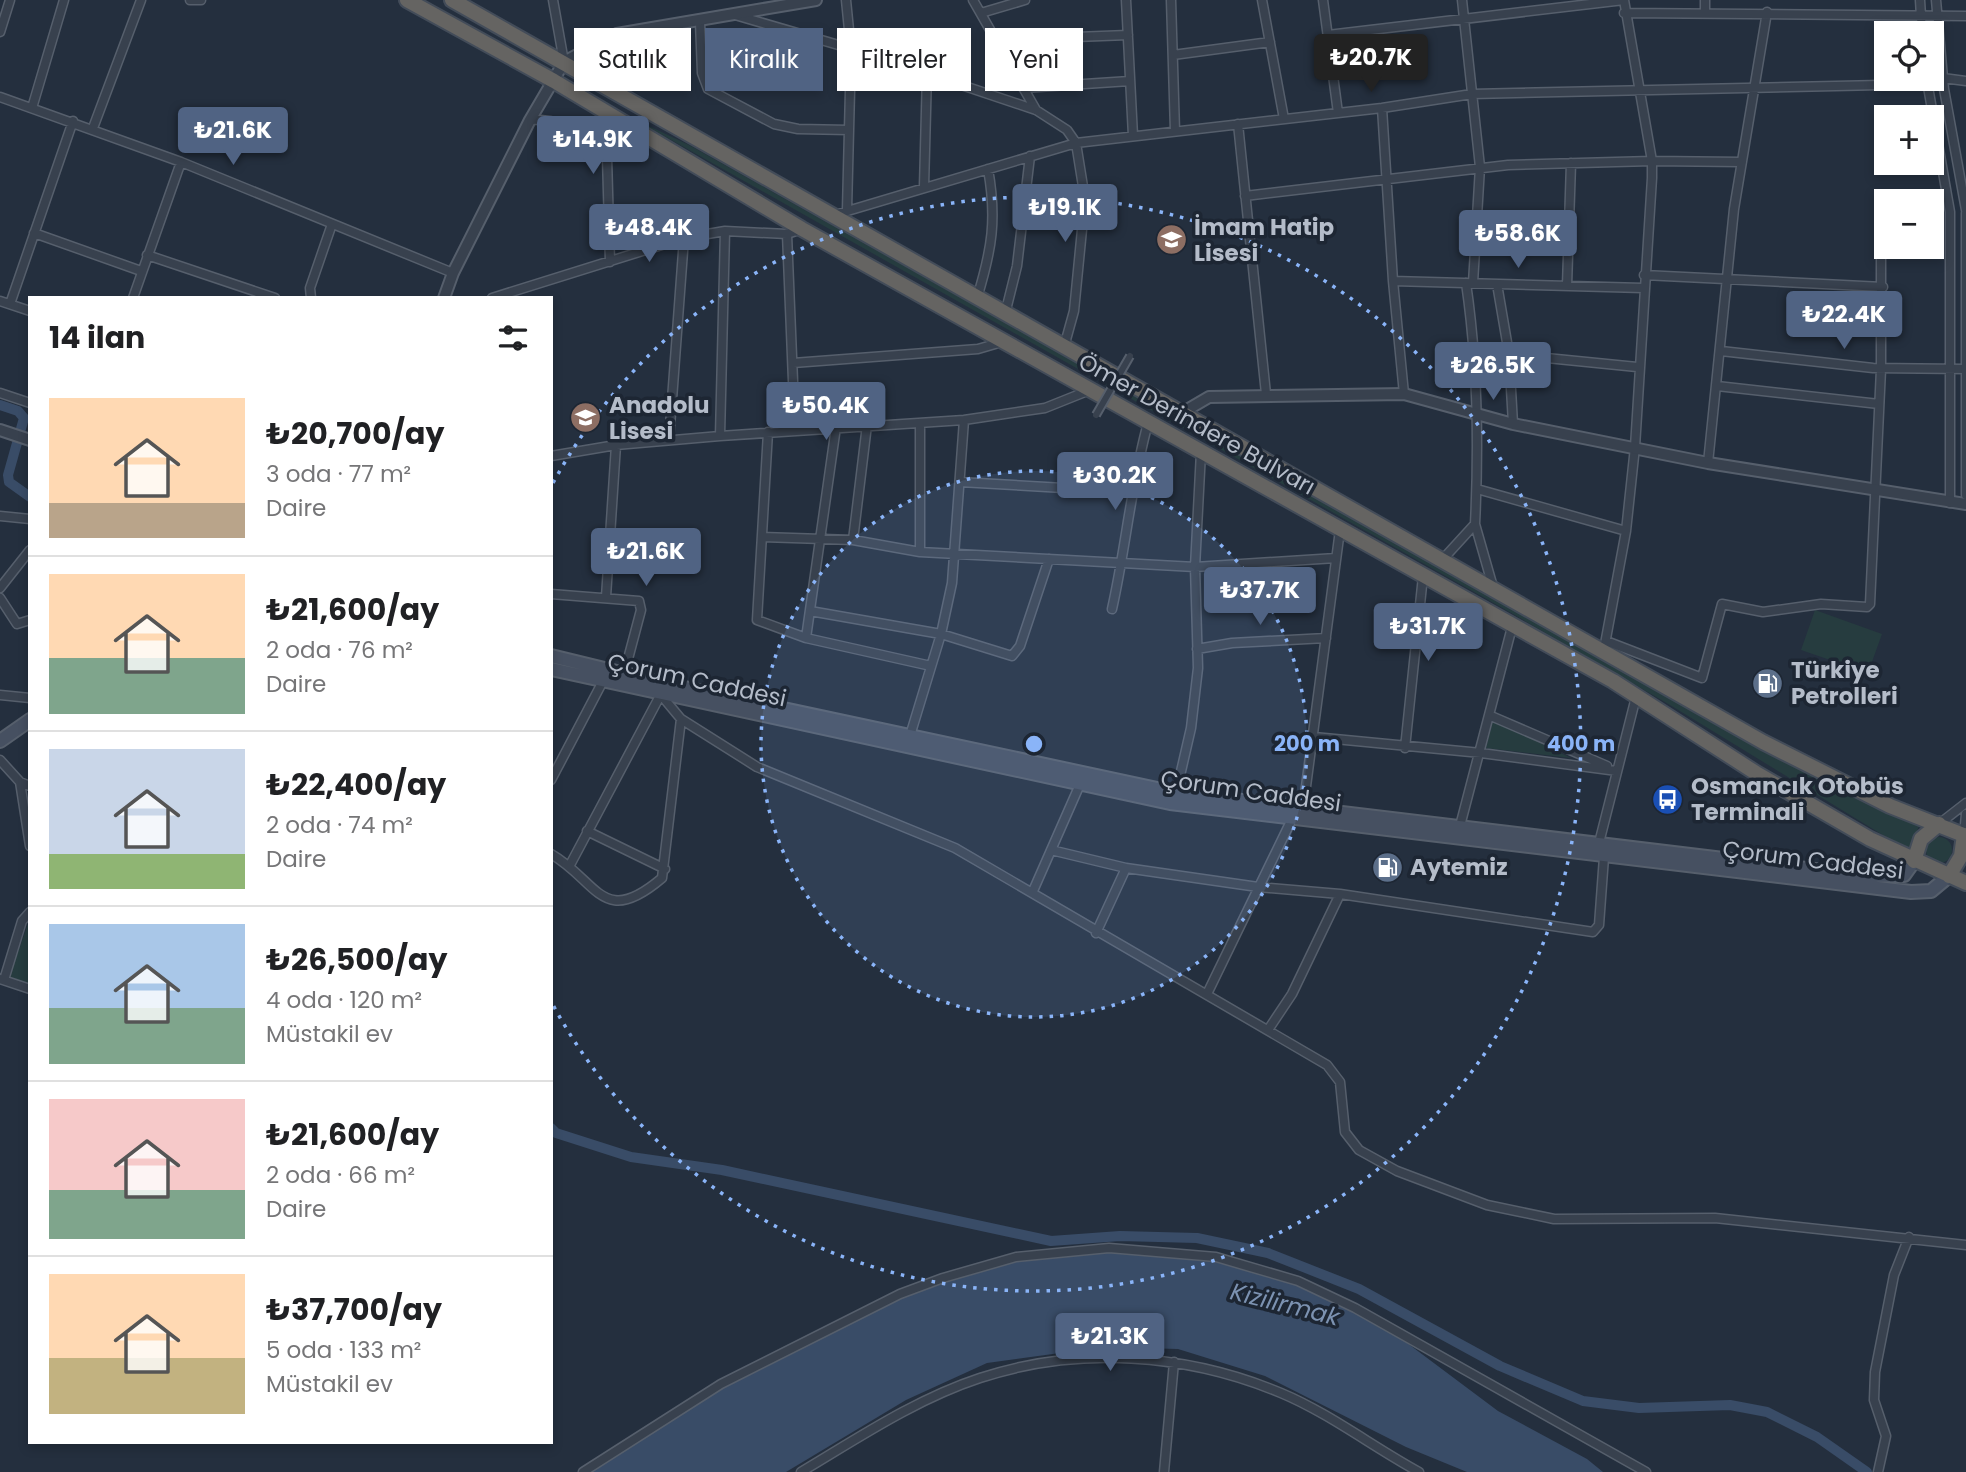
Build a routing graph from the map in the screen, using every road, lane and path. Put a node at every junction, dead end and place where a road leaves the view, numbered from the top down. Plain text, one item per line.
1 (10, 0) edge
2 (64, 0) edge
3 (141, 0) edge
4 (190, 0) edge
5 (201, 0) edge
6 (407, 0) edge
7 (452, 0) edge
8 (553, 0) edge
9 (816, 0) edge
10 (846, 0) edge
11 (973, 0) edge
12 (1026, 0) edge
13 (1126, 0) edge
14 (1171, 0) edge
15 (1262, 0) edge
16 (1323, 0) edge
17 (1462, 0) edge
18 (1624, 0) edge
19 (1705, 0) edge
20 (1920, 0) edge
21 (1936, 0) edge
22 (1553, 3) edge
23 (773, 4) edge
24 (1705, 12) junction
25 (1767, 12) junction
26 (981, 13) junction
27 (1624, 13) junction
28 (1921, 14) junction
29 (735, 15) junction
30 (1937, 15) junction
31 (1966, 16) edge
32 (1464, 18) junction
33 (1921, 21) edge
34 (1938, 21) edge
35 (699, 22) junction
36 (849, 28) edge
37 (989, 28) edge
38 (0, 32) edge
39 (1328, 35) junction
40 (1128, 36) junction
41 (1083, 37) edge
42 (1270, 42) junction
43 (837, 46) edge
44 (1173, 55) junction
45 (564, 62) junction
46 (1944, 78) edge
47 (554, 81) junction
48 (1130, 81) junction
49 (1966, 81) edge
50 (1874, 83) edge
51 (1083, 84) edge
52 (1944, 84) edge
53 (1754, 87) junction
54 (971, 88) edge
55 (1640, 90) junction
56 (850, 91) edge
57 (927, 91) edge
58 (1025, 91) edge
59 (1929, 91) edge
60 (1472, 94) junction
61 (0, 97) edge
62 (32, 108) junction
63 (1382, 108) junction
64 (1036, 110) junction
65 (1338, 113) junction
66 (1284, 119) junction
67 (530, 120) junction
68 (73, 121) junction
69 (1238, 124) junction
70 (93, 128) junction
71 (849, 130) junction
72 (1175, 131) junction
73 (1133, 136) junction
74 (1076, 143) junction
75 (1030, 156) junction
76 (1652, 161) junction
77 (181, 162) junction
78 (1742, 162) junction
79 (1571, 163) junction
80 (1480, 167) junction
81 (988, 169) junction
82 (1387, 178) junction
83 (924, 187) junction
84 (1245, 196) junction
85 (848, 211) junction
86 (1966, 211) edge
87 (832, 216) junction
88 (332, 224) junction
89 (802, 229) junction
90 (725, 231) junction
91 (34, 233) junction
92 (788, 234) junction
93 (684, 238) junction
94 (147, 255) junction
95 (1882, 259) edge
96 (610, 262) junction
97 (141, 271) junction
98 (453, 273) junction
99 (1644, 275) junction
100 (1728, 277) junction
101 (1393, 281) junction
102 (1469, 283) junction
103 (1497, 284) junction
104 (1567, 286) junction
105 (1883, 287) junction
106 (1643, 288) junction
107 (134, 296) edge
108 (269, 296) edge
109 (311, 296) edge
110 (445, 296) edge
111 (499, 296) edge
112 (976, 298) junction
113 (0, 301) edge
114 (10, 304) junction
115 (28, 310) edge
116 (1005, 314) junction
117 (1003, 342) junction
118 (1064, 347) junction
119 (1476, 351) junction
120 (1721, 351) junction
121 (1508, 354) junction
122 (1130, 356) dead end
123 (793, 363) junction
124 (1637, 367) junction
125 (1881, 369) junction
126 (1950, 369) junction
127 (1966, 369) edge
128 (1717, 386) junction
129 (1090, 390) junction
130 (0, 393) edge
131 (1266, 394) junction
132 (1404, 394) junction
133 (28, 402) edge
134 (1879, 404) junction
135 (1181, 414) junction
136 (1096, 415) dead end
137 (1479, 415) junction
138 (964, 420) junction
139 (920, 423) junction
140 (1148, 423) junction
141 (1514, 424) junction
142 (867, 425) junction
143 (836, 428) junction
144 (0, 430) edge
145 (794, 430) junction
146 (768, 432) junction
147 (720, 436) junction
148 (28, 439) edge
149 (669, 440) junction
150 (616, 445) junction
151 (1635, 447) junction
152 (1201, 452) junction
153 (553, 456) edge
154 (1708, 463) junction
155 (960, 482) junction
156 (1477, 489) junction
157 (1133, 492) junction
158 (1878, 492) junction
159 (1966, 495) edge
160 (1950, 503) junction
161 (1966, 504) edge
162 (0, 516) edge
163 (28, 519) edge
164 (1475, 524) junction
165 (1340, 530) junction
166 (1626, 531) junction
167 (762, 537) junction
168 (822, 539) junction
169 (853, 540) junction
170 (920, 552) junction
171 (28, 553) edge
172 (955, 554) junction
173 (1336, 558) junction
174 (1049, 559) junction
175 (1443, 559) junction
176 (1123, 563) junction
177 (1195, 567) junction
178 (1423, 576) junction
179 (1493, 587) junction
180 (0, 588) edge
181 (553, 594) edge
182 (606, 597) junction
183 (0, 598) edge
184 (1112, 609) dead end
185 (810, 611) junction
186 (28, 621) edge
187 (1512, 627) junction
188 (941, 635) junction
189 (806, 638) junction
190 (1326, 638) junction
191 (1604, 646) junction
192 (1197, 649) junction
193 (553, 656) edge
194 (931, 666) junction
195 (553, 669) edge
196 (624, 674) junction
197 (604, 681) junction
198 (663, 690) junction
199 (0, 695) edge
200 (1636, 697) junction
201 (28, 698) edge
202 (1491, 716) junction
203 (681, 719) junction
204 (28, 721) edge
205 (1314, 737) junction
206 (909, 740) junction
207 (0, 741) edge
208 (1405, 748) junction
209 (1481, 753) junction
210 (0, 760) edge
211 (1617, 771) junction
212 (553, 776) edge
213 (20, 782) junction
214 (1082, 782) junction
215 (28, 785) edge
216 (1176, 793) junction
217 (1966, 803) edge
218 (1303, 809) junction
219 (1966, 814) edge
220 (1292, 819) junction
221 (1940, 824) junction
222 (1460, 826) junction
223 (587, 831) junction
224 (28, 833) edge
225 (1965, 836) edge
226 (1599, 843) junction
227 (1051, 850) junction
228 (553, 856) edge
229 (1604, 857) junction
230 (1914, 861) junction
231 (570, 865) junction
232 (1126, 868) junction
233 (665, 869) junction
234 (1949, 876) junction
235 (1966, 883) edge
236 (1258, 887) junction
237 (1032, 891) junction
238 (1340, 894) junction
239 (28, 914) edge
240 (1096, 933) junction
241 (2, 979) edge
242 (28, 988) edge
243 (1207, 995) junction
244 (1268, 1030) junction
245 (1909, 1237) junction
246 (1966, 1245) edge
247 (1174, 1362) junction
248 (583, 1472) edge
249 (801, 1472) edge
250 (1164, 1472) edge
251 (1419, 1472) edge
252 (1646, 1472) edge
253 (1878, 1472) edge

1 - 38 street
2 - 62 street
3 - 70 street
4 - 5 street
6 - 47 highway, Ömer Derindere Bulvarı
7 - 45 highway, Ömer Derindere Bulvarı
8 - 45 street
9 - 23 street
10 - 36 street
11 - 26 street
12 - 26 street
13 - 40 street
14 - 44 street
15 - 42 street
16 - 39 street
17 - 32 street
18 - 22 street
18 - 27 street
19 - 24 street
20 - 28 street
21 - 30 street
22 - 32 street
23 - 29 street
24 - 25 street
24 - 27 street
25 - 28 street
25 - 53 street
26 - 37 street
27 - 55 street
28 - 30 street
28 - 33 street
29 - 35 street
29 - 43 street
30 - 31 street
30 - 34 street
32 - 39 street
32 - 60 street
35 - 45 street
35 - 71 street
39 - 65 street
40 - 41 street
40 - 48 street
42 - 44 street
42 - 66 street
44 - 72 street
45 - 47 street
45 - 87 highway, Ömer Derindere Bulvarı
46 - 49 street
47 - 67 street
47 - 89 highway, Ömer Derindere Bulvarı
48 - 51 street
48 - 73 street
50 - 53 street
52 - 86 street
53 - 55 street
53 - 78 street
54 - 64 street
55 - 60 street
55 - 76 street
56 - 71 street
57 - 83 street
58 - 64 street
59 - 126 street
60 - 63 street
60 - 80 street
61 - 62 street
62 - 68 street
63 - 65 street
63 - 82 street
64 - 74 street
65 - 66 street
66 - 69 street
67 - 96 street
67 - 98 street
68 - 70 street
68 - 91 street
69 - 72 street
69 - 84 street
70 - 77 street
71 - 85 street
72 - 73 street
73 - 74 street
74 - 75 street
74 - 118 street
75 - 81 street
75 - 116 street
76 - 78 street
76 - 79 street
76 - 99 street
77 - 88 street
77 - 94 street
78 - 100 street
79 - 80 street
79 - 104 street
80 - 82 street
80 - 102 street
81 - 83 street
81 - 112 street
82 - 84 street
82 - 101 street
83 - 85 street
84 - 131 street
85 - 87 street
86 - 127 street
87 - 112 highway, Ömer Derindere Bulvarı
88 - 98 street
88 - 109 street
89 - 92 street
89 - 117 highway, Ömer Derindere Bulvarı
90 - 92 street
90 - 93 street
90 - 147 street
91 - 97 street
91 - 114 street
92 - 123 street
93 - 96 street
93 - 149 street
94 - 97 street
94 - 108 street
95 - 105 street
96 - 111 street
97 - 107 street
98 - 110 street
99 - 100 street
99 - 106 street
100 - 105 street
100 - 120 street
101 - 102 street
101 - 132 street
102 - 103 street
102 - 119 street
103 - 104 street
103 - 121 street
104 - 106 street
105 - 125 street
106 - 124 street
112 - 116 highway, Ömer Derindere Bulvarı
113 - 114 street
114 - 115 street
116 - 118 highway, Ömer Derindere Bulvarı
117 - 123 street
117 - 129 highway, Ömer Derindere Bulvarı
118 - 135 highway, Ömer Derindere Bulvarı
119 - 121 street
119 - 137 street
120 - 125 street
120 - 128 street
121 - 124 street
121 - 141 street
122 - 136 street, bridge
123 - 145 street
124 - 151 street
125 - 126 street
125 - 134 street
126 - 127 street
126 - 160 street
127 - 159 street
128 - 134 street
128 - 154 street
129 - 138 street
129 - 140 highway, Ömer Derindere Bulvarı
130 - 133 street
131 - 132 street
131 - 135 street
132 - 137 street
134 - 158 street
135 - 175 highway, Ömer Derindere Bulvarı
137 - 141 street
137 - 156 street
138 - 139 street
138 - 155 street
139 - 142 street
139 - 170 street
140 - 152 highway, Ömer Derindere Bulvarı
140 - 157 street
141 - 151 street
142 - 143 street
142 - 169 street
143 - 145 street
143 - 168 street
144 - 148 street
145 - 146 street
146 - 147 street
146 - 167 street
147 - 149 street
149 - 150 street
150 - 153 street
150 - 182 street
151 - 154 street
151 - 166 street
152 - 165 highway, Ömer Derindere Bulvarı
152 - 177 street
154 - 158 street
155 - 157 street
155 - 172 street
156 - 164 street
156 - 166 street
157 - 176 street
158 - 160 street
158 - 191 street
160 - 161 street
162 - 163 street
164 - 175 street
164 - 179 street
165 - 173 street
165 - 178 highway, Ömer Derindere Bulvarı
166 - 191 street
167 - 168 street
167 - 189 street
168 - 169 street
168 - 185 street
169 - 170 street
170 - 172 street
171 - 180 street
172 - 174 street
172 - 188 street
173 - 177 street
173 - 190 street
174 - 176 street
174 - 188 street
175 - 179 highway, Ömer Derindere Bulvarı
176 - 177 street
176 - 184 street
177 - 192 street
178 - 187 highway, Ömer Derindere Bulvarı
178 - 208 street
179 - 191 highway, Ömer Derindere Bulvarı
181 - 182 street
182 - 196 street
183 - 186 street
185 - 188 street
185 - 189 street
187 - 200 highway, Ömer Derindere Bulvarı
187 - 202 street
188 - 194 street
189 - 194 street
190 - 192 street
190 - 205 street
191 - 221 highway, Ömer Derindere Bulvarı
192 - 216 street
193 - 196 main road, Çorum Caddesi
194 - 206 street
195 - 197 main road, Çorum Caddesi
196 - 198 main road, Çorum Caddesi
197 - 198 main road, Çorum Caddesi
197 - 212 street
198 - 203 street
198 - 206 main road, Çorum Caddesi
198 - 223 street
199 - 201 street
200 - 211 street
200 - 230 highway, Ömer Derindere Bulvarı
202 - 209 street
202 - 211 street
203 - 233 street
203 - 237 street
204 - 207 main road
205 - 208 street
205 - 218 street
206 - 214 main road, Çorum Caddesi
206 - 216 main road, Çorum Caddesi
208 - 209 street
209 - 211 street
209 - 222 street
210 - 213 street
211 - 226 street
213 - 215 street
213 - 224 street
214 - 220 main road, Çorum Caddesi
214 - 227 street
216 - 218 main road, Çorum Caddesi
217 - 221 street
218 - 222 main road, Çorum Caddesi
219 - 225 street
220 - 229 main road, Çorum Caddesi
220 - 236 street
221 - 225 highway, Ömer Derindere Bulvarı
221 - 230 highway
222 - 226 main road, Çorum Caddesi
223 - 231 street
223 - 233 street
225 - 234 highway
226 - 229 street
226 - 230 main road, Çorum Caddesi
227 - 232 street
227 - 237 street
228 - 231 street
229 - 234 main road, Çorum Caddesi
229 - 238 street
230 - 234 highway, Ömer Derindere Bulvarı
231 - 233 street
232 - 236 street
232 - 240 street
234 - 235 highway, Ömer Derindere Bulvarı
236 - 238 street
236 - 243 street
237 - 240 street
238 - 244 street
239 - 241 street
240 - 243 street
241 - 242 street
243 - 244 street
244 - 245 street
245 - 246 street
245 - 253 street
247 - 249 street
247 - 250 street
247 - 251 street
248 - 252 street

